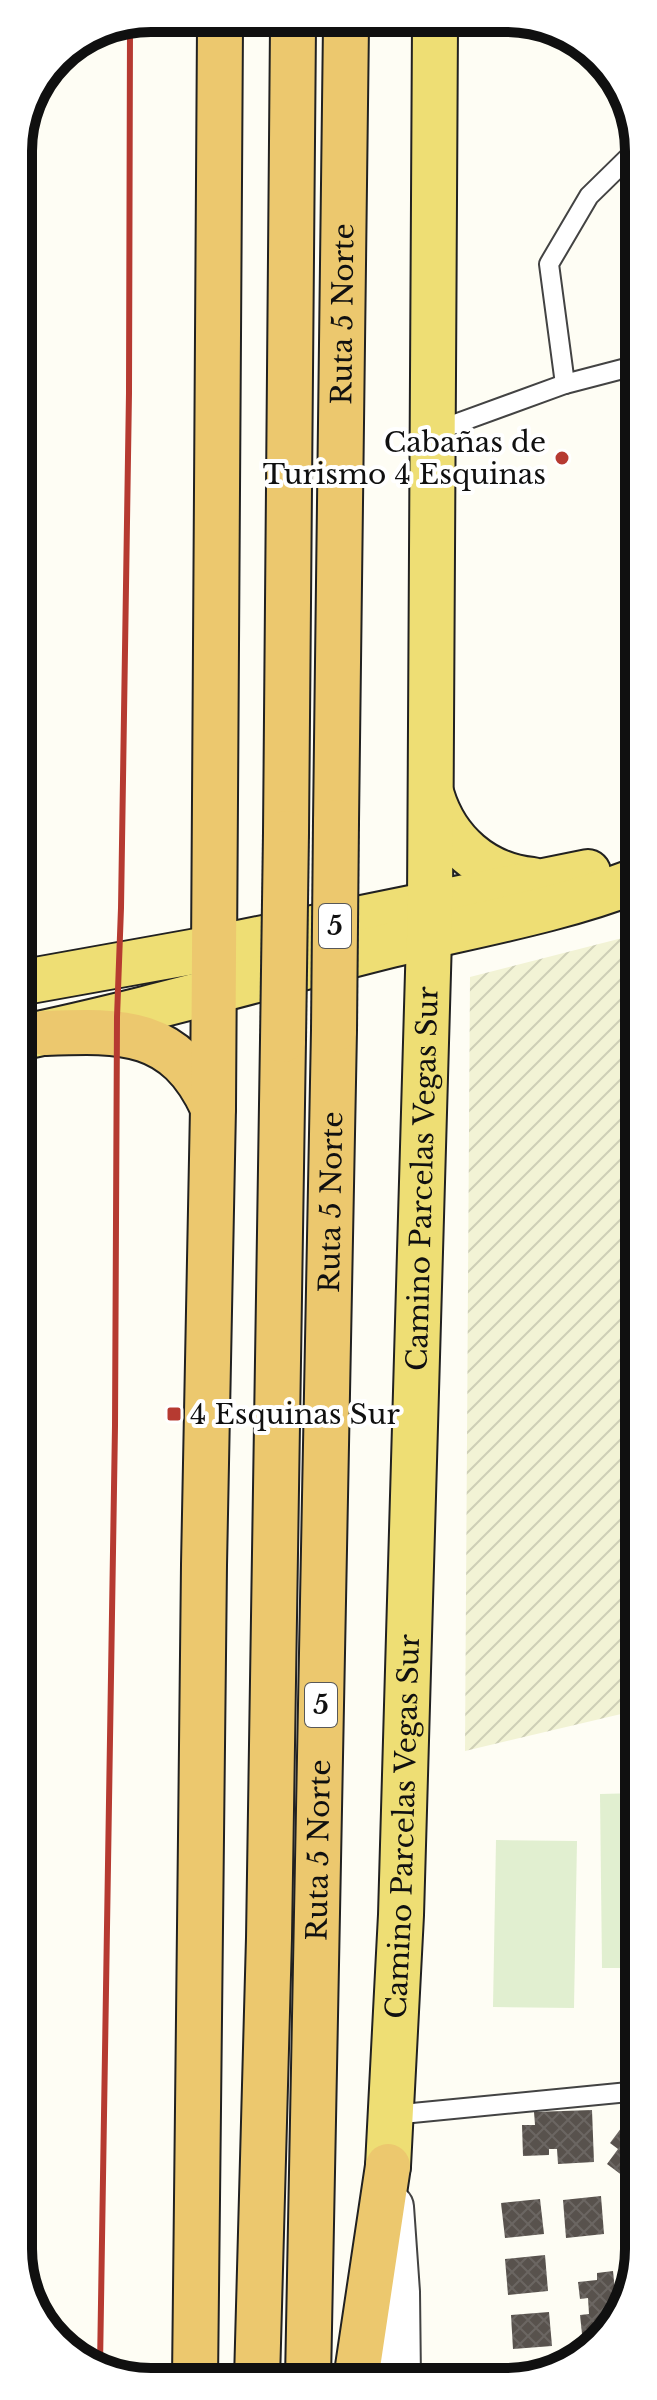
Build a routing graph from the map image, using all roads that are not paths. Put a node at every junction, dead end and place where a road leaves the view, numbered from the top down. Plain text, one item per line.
1 (220, 32) edge
2 (293, 32) edge
3 (346, 32) edge
4 (435, 32) edge
5 (625, 161) edge
6 (625, 368) edge
7 (565, 384) junction
8 (433, 432) junction
9 (431, 794) junction
10 (625, 869) edge
11 (538, 880) junction
12 (625, 884) edge
13 (429, 920) junction
14 (494, 923) junction
15 (214, 948) junction
16 (111, 967) junction
17 (32, 981) edge
18 (214, 992) junction
19 (32, 993) edge
20 (425, 1014) junction
21 (32, 1024) edge
22 (32, 1024) edge
23 (213, 1108) junction
24 (625, 2092) edge
25 (392, 2115) junction
26 (388, 2166) junction
27 (195, 2368) edge
28 (257, 2368) edge
29 (308, 2368) edge
30 (358, 2368) edge
31 (398, 2368) edge

1 - 15 highway
2 - 28 highway, Ruta 5 Norte / 5, bridge
3 - 29 highway, Ruta 5 Norte / 5, bridge
4 - 8 main road, Camino Parcelas Vegas Sur
5 - 7 lane
6 - 7 lane
7 - 8 lane
8 - 9 main road, Camino Parcelas Vegas Sur
9 - 11 main road
9 - 13 main road, Camino Parcelas Vegas Sur
10 - 11 main road
11 - 13 main road
12 - 14 main road
13 - 14 main road
13 - 15 main road
13 - 18 main road
13 - 20 main road, Camino Parcelas Vegas Sur
14 - 20 main road
15 - 16 main road
15 - 18 highway
16 - 17 main road
16 - 19 main road
18 - 21 main road
18 - 23 highway
20 - 25 main road, Camino Parcelas Vegas Sur
22 - 23 highway
23 - 27 highway
24 - 25 lane
25 - 26 main road, Camino Parcelas Vegas Sur
26 - 30 highway
26 - 31 street, Camino Parcelas Vegas Sur

